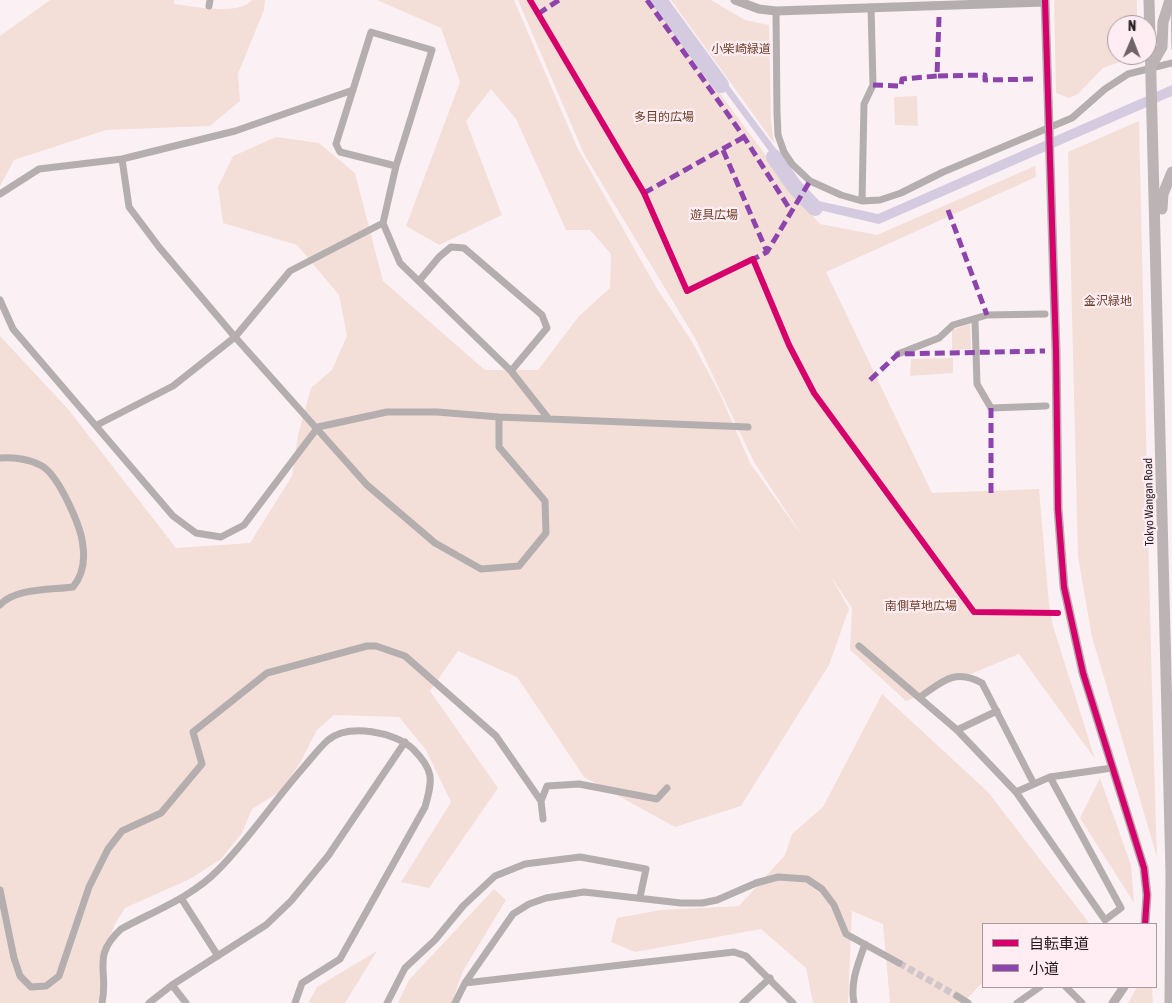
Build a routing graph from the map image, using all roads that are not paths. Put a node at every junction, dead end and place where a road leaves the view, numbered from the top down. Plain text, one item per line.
1 (735, 0) edge
2 (1149, 0) edge
3 (1170, 0) edge
4 (1045, 1) edge
5 (871, 8) junction
6 (776, 11) junction
7 (1172, 63) edge
8 (1151, 66) junction
9 (353, 90) junction
10 (1050, 126) junction
11 (122, 159) junction
12 (396, 166) junction
13 (1172, 172) edge
14 (0, 194) edge
15 (862, 201) junction
16 (383, 223) junction
17 (419, 281) junction
18 (1158, 290) junction
19 (0, 300) edge
20 (1045, 314) dead end
21 (975, 320) junction
22 (235, 336) junction
23 (898, 354) dead end
24 (511, 372) junction
25 (1046, 406) dead end
26 (500, 417) junction
27 (548, 418) junction
28 (97, 425) junction
29 (318, 427) junction
30 (748, 427) dead end
31 (0, 458) edge
32 (0, 605) edge
33 (1169, 643) edge
34 (859, 646) dead end
35 (1169, 655) edge
36 (920, 697) junction
37 (997, 712) junction
38 (957, 730) junction
39 (405, 742) junction
40 (1112, 768) junction
41 (1050, 777) junction
42 (1034, 784) junction
43 (667, 788) dead end
44 (1016, 792) junction
45 (541, 801) junction
46 (543, 820) dead end
47 (0, 890) edge
48 (640, 897) junction
49 (181, 898) junction
50 (1145, 923) edge
51 (865, 944) junction
52 (218, 956) junction
53 (899, 963) tunnel mouth
54 (770, 978) junction
55 (465, 983) junction
56 (172, 985) junction
57 (1039, 988) edge
58 (1067, 988) edge
59 (1123, 988) edge
60 (957, 996) tunnel mouth
61 (102, 1003) edge
62 (148, 1003) edge
63 (186, 1003) edge
64 (296, 1003) edge
65 (387, 1003) edge
66 (456, 1003) edge
67 (743, 1003) edge
68 (793, 1003) edge
69 (854, 1003) edge
70 (968, 1003) edge
71 (1017, 1003) edge
72 (1082, 1003) edge
73 (1113, 1003) edge
74 (1170, 1003) edge

1 - 6 street
2 - 8 highway, Tokyo Wangan Road
3 - 8 highway
4 - 5 street
4 - 10 street
5 - 6 street
5 - 15 street
6 - 15 street
7 - 8 street
8 - 10 street
8 - 18 highway, Tokyo Wangan Road
9 - 11 street
9 - 12 street
9 - 12 street
10 - 15 street
10 - 40 street
11 - 14 street
11 - 22 street
12 - 16 street
13 - 18 highway
16 - 17 street
16 - 22 street
17 - 24 street
17 - 24 street
18 - 33 highway, Tokyo Wangan Road
19 - 28 street
20 - 21 street
21 - 23 street
21 - 25 street
22 - 28 street
22 - 29 street
24 - 27 street
26 - 27 street
26 - 29 street
26 - 29 street
27 - 30 street
28 - 29 street
31 - 32 street
33 - 35 highway, Tokyo Wangan Road
34 - 36 street
35 - 74 highway, Tokyo Wangan Road
36 - 37 street
36 - 38 street
37 - 38 street
37 - 42 street
38 - 44 street
39 - 49 street
39 - 52 street
39 - 64 street
40 - 41 street
40 - 50 street
41 - 42 street
41 - 44 street
42 - 44 street
43 - 45 street
45 - 46 street
45 - 47 street
48 - 51 street
48 - 55 street
48 - 65 street
49 - 52 street
49 - 61 street
51 - 53 street
51 - 69 street
52 - 56 street
54 - 55 street
54 - 67 street
54 - 68 street
55 - 66 street
56 - 62 street
56 - 63 street
57 - 71 street
58 - 72 street
59 - 73 street
60 - 70 street

